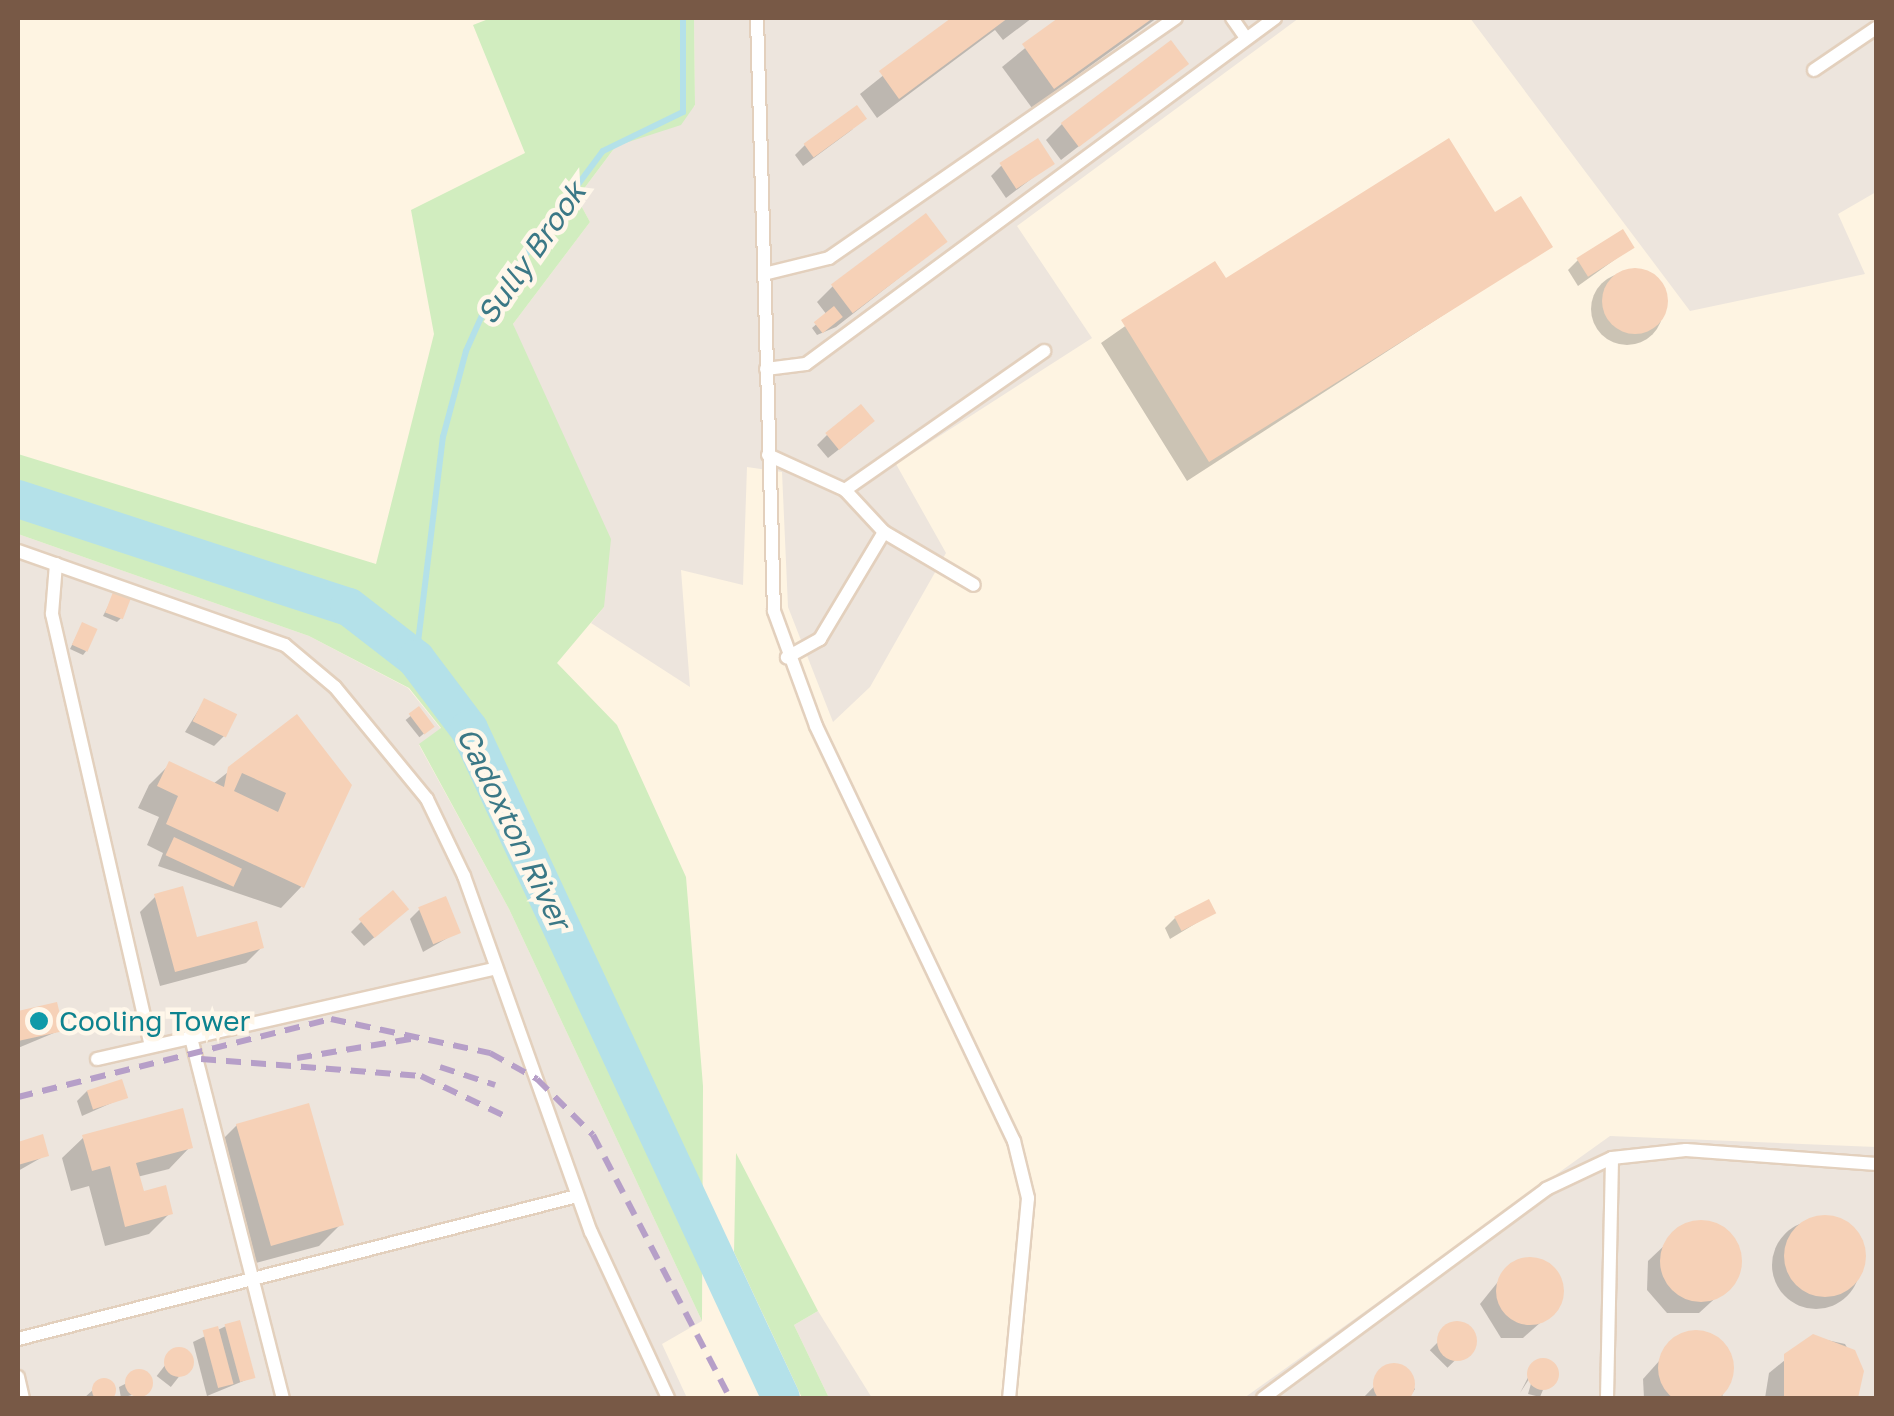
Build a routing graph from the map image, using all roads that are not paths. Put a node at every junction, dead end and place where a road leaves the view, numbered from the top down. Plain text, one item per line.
1 (757, 18) edge
2 (1176, 18) edge
3 (1232, 18) edge
4 (1274, 18) edge
5 (1876, 28) edge
6 (1246, 38) junction
7 (1814, 70) dead end
8 (764, 274) junction
9 (1044, 352) dead end
10 (766, 369) junction
11 (768, 455) junction
12 (845, 490) junction
13 (884, 532) junction
14 (18, 551) edge
15 (56, 564) junction
16 (974, 584) dead end
17 (787, 658) junction
18 (494, 970) junction
19 (190, 1034) junction
20 (150, 1045) junction
21 (97, 1059) dead end
22 (1612, 1158) junction
23 (1876, 1164) edge
24 (577, 1196) junction
25 (254, 1279) junction
26 (18, 1339) edge
27 (18, 1376) edge
28 (23, 1398) edge
29 (283, 1398) edge
30 (668, 1398) edge
31 (1010, 1398) edge
32 (1263, 1398) edge
33 (1607, 1398) edge

1 - 8 lane
2 - 8 lane
3 - 6 lane
4 - 6 lane
5 - 7 lane
6 - 10 lane
8 - 10 lane
9 - 12 lane
10 - 11 lane
11 - 12 lane
11 - 17 lane
12 - 13 lane
13 - 16 lane
13 - 17 lane
14 - 15 lane
15 - 18 lane
15 - 20 lane
17 - 31 lane
18 - 19 lane
18 - 24 lane
19 - 20 lane
19 - 25 lane
20 - 21 lane
22 - 23 lane
22 - 32 lane
22 - 33 lane
24 - 25 lane
24 - 30 lane
25 - 26 lane
25 - 29 lane
27 - 28 lane

